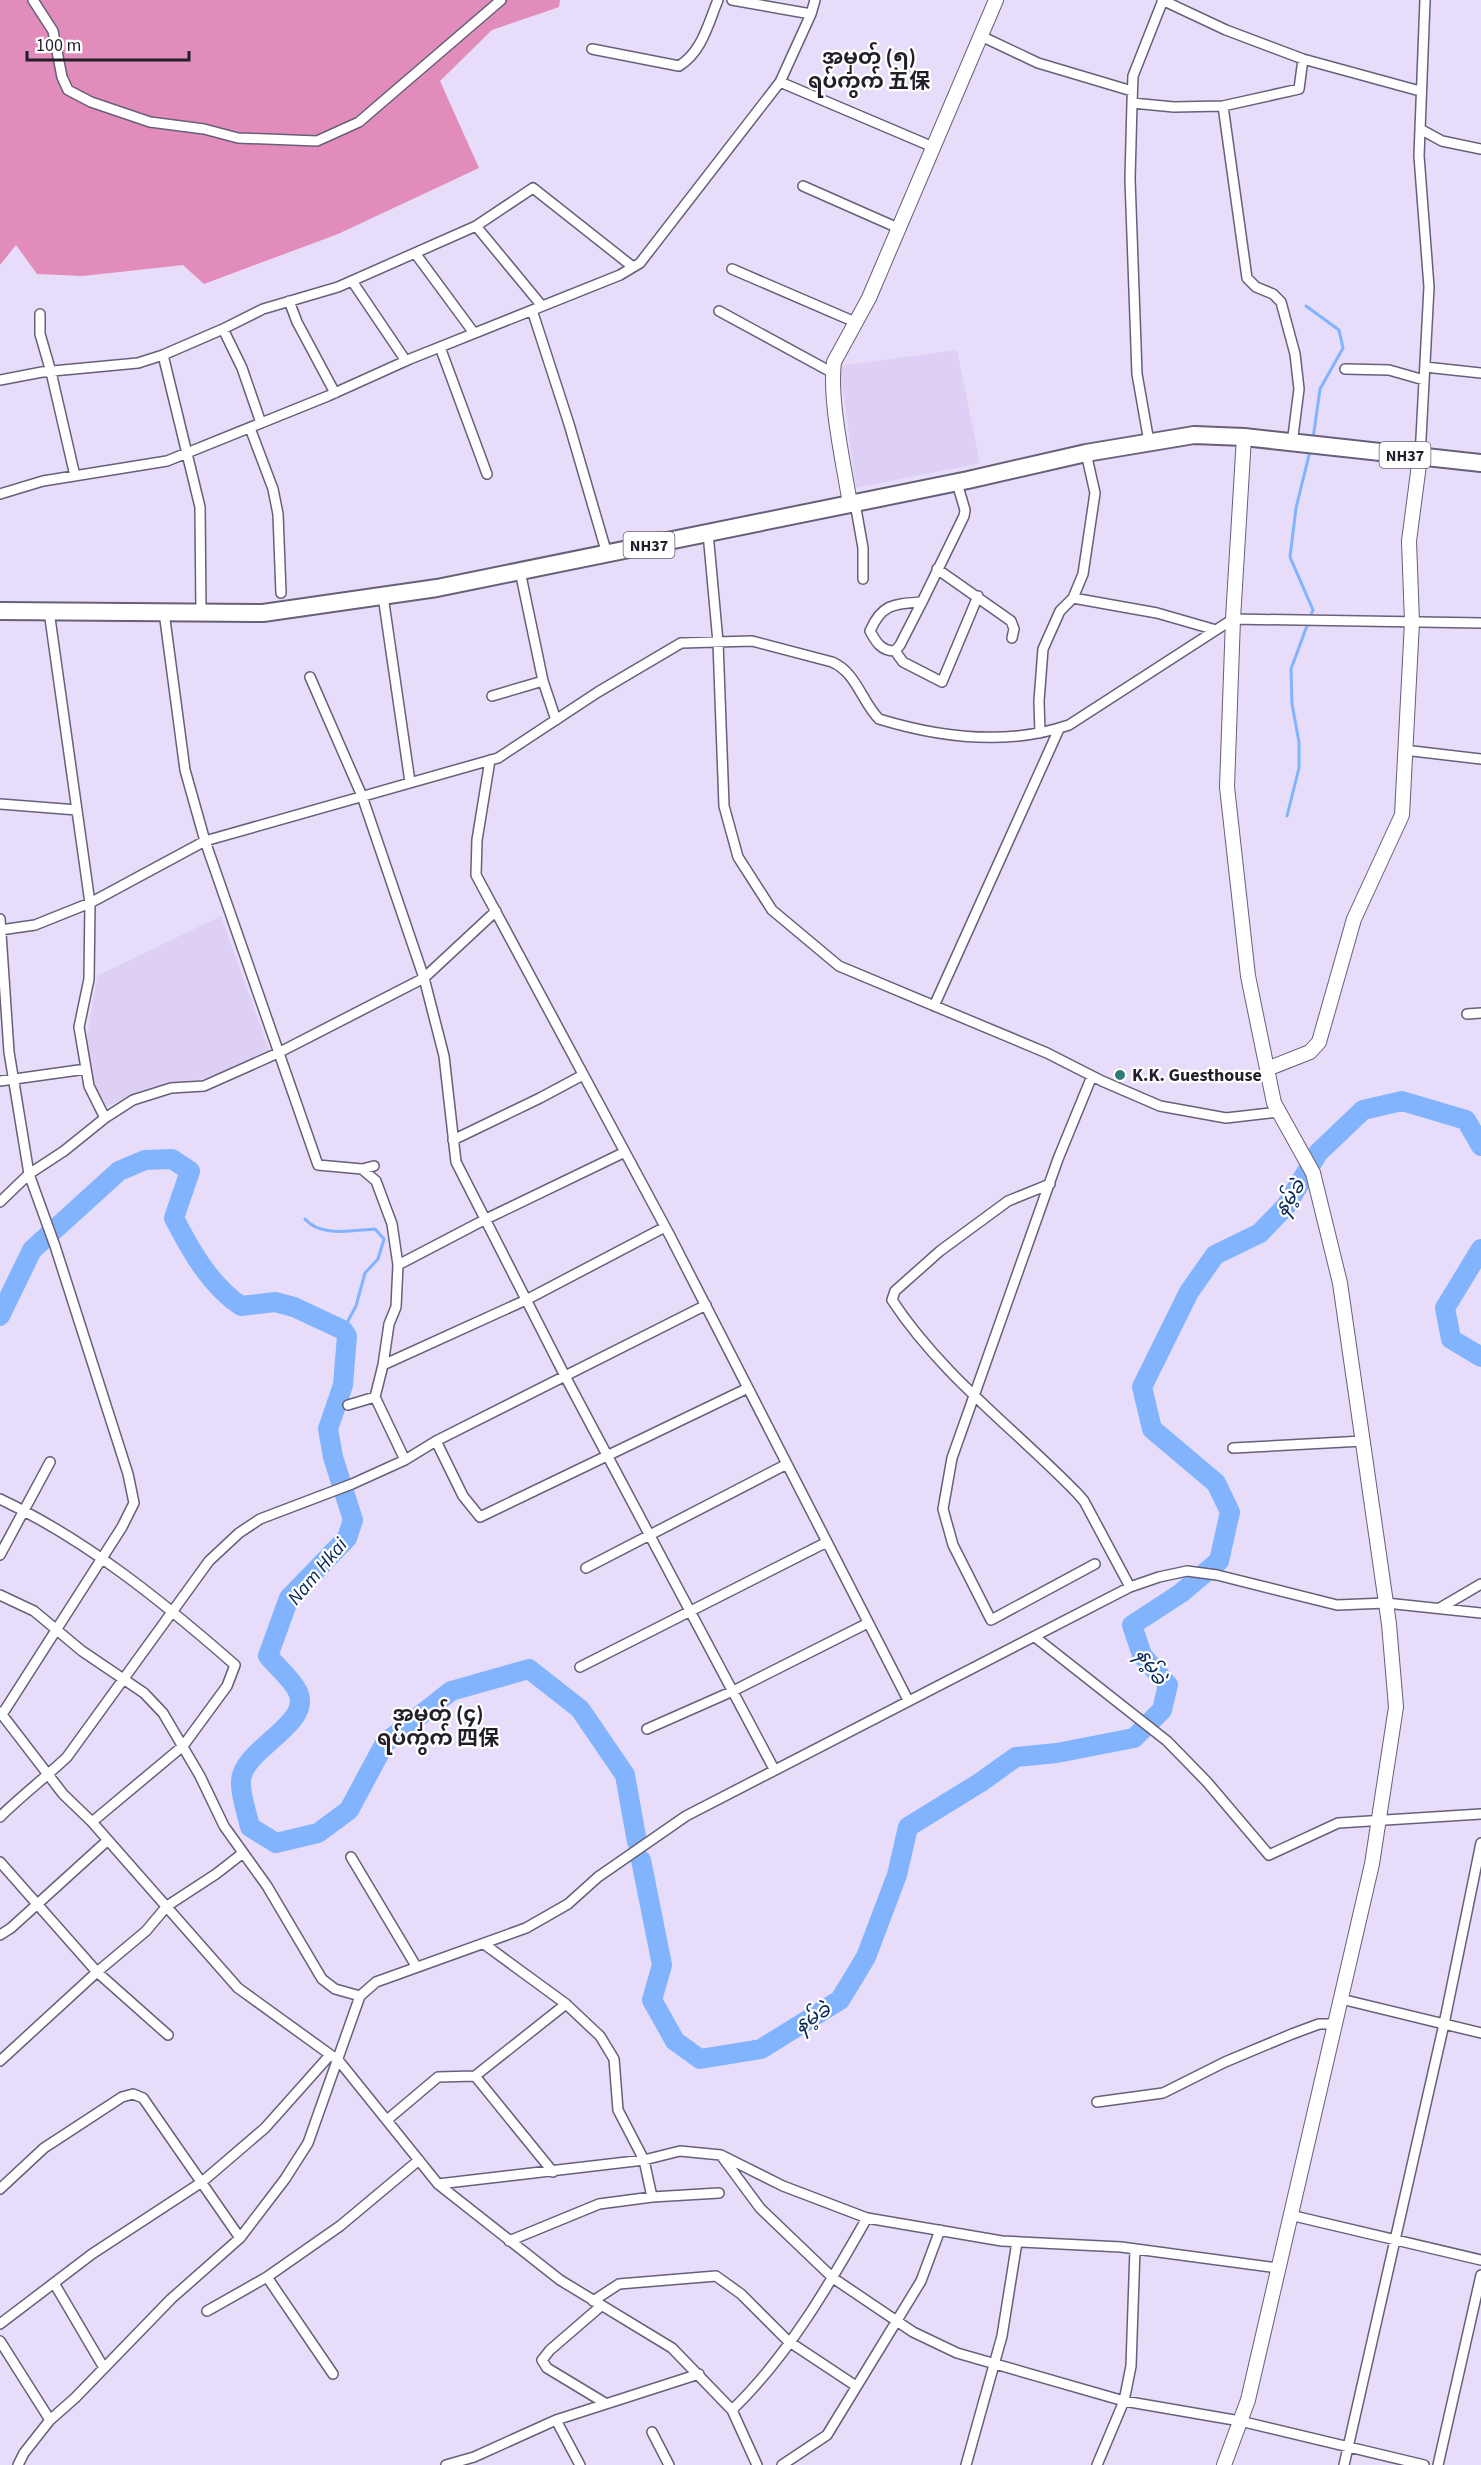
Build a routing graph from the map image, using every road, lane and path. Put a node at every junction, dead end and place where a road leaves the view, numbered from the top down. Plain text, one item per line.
1 (33, 0) edge
2 (501, 0) edge
3 (718, 0) edge
4 (732, 0) edge
5 (815, 0) edge
6 (996, 0) edge
7 (1162, 0) edge
8 (1425, 0) edge
9 (811, 14) junction
10 (981, 36) junction
11 (592, 49) dead end
12 (1303, 59) junction
13 (780, 82) junction
14 (1132, 91) junction
15 (1420, 91) junction
16 (1132, 103) junction
17 (1223, 106) junction
18 (1420, 129) junction
19 (933, 147) junction
20 (1481, 149) edge
21 (803, 186) dead end
22 (476, 226) junction
23 (898, 228) junction
24 (415, 253) junction
25 (633, 267) junction
26 (732, 269) dead end
27 (352, 281) junction
28 (289, 301) junction
29 (542, 306) junction
30 (532, 310) junction
31 (719, 310) dead end
32 (40, 314) dead end
33 (855, 322) junction
34 (223, 330) junction
35 (474, 333) junction
36 (440, 347) junction
37 (163, 355) junction
38 (406, 361) junction
39 (1425, 367) junction
40 (1345, 369) dead end
41 (51, 372) junction
42 (833, 373) junction
43 (1481, 373) edge
44 (0, 380) edge
45 (1424, 380) junction
46 (335, 393) junction
47 (261, 423) junction
48 (250, 428) junction
49 (1244, 437) junction
50 (1149, 442) junction
51 (1292, 444) junction
52 (188, 452) junction
53 (1086, 453) junction
54 (1420, 457) junction
55 (1481, 463) edge
56 (487, 474) dead end
57 (75, 476) junction
58 (957, 483) junction
59 (0, 495) edge
60 (853, 504) junction
61 (708, 533) junction
62 (607, 554) junction
63 (937, 569) junction
64 (519, 571) junction
65 (863, 579) dead end
66 (281, 593) dead end
67 (384, 596) junction
68 (978, 596) junction
69 (1073, 598) junction
70 (922, 602) junction
71 (0, 611) edge
72 (49, 611) junction
73 (164, 612) junction
74 (201, 612) junction
75 (1233, 619) junction
76 (1412, 622) junction
77 (1481, 623) edge
78 (1216, 630) junction
79 (1012, 638) dead end
80 (718, 642) junction
81 (895, 651) junction
82 (310, 677) dead end
83 (543, 681) junction
84 (492, 696) dead end
85 (556, 720) junction
86 (1059, 729) junction
87 (1040, 733) junction
88 (1404, 750) junction
89 (1481, 759) edge
90 (490, 760) junction
91 (410, 782) junction
92 (362, 796) junction
93 (0, 804) edge
94 (77, 810) junction
95 (205, 842) junction
96 (90, 903) junction
97 (496, 911) junction
98 (0, 919) edge
99 (1, 930) edge
100 (424, 978) junction
101 (934, 1006) junction
102 (1481, 1013) edge
103 (1467, 1014) dead end
104 (278, 1053) junction
105 (86, 1069) junction
106 (1267, 1070) junction
107 (583, 1075) junction
108 (1092, 1076) junction
109 (14, 1080) junction
110 (0, 1081) edge
111 (1279, 1112) junction
112 (105, 1118) junction
113 (453, 1140) junction
114 (625, 1152) junction
115 (374, 1166) dead end
116 (362, 1168) junction
117 (29, 1174) junction
118 (1050, 1184) junction
119 (0, 1202) edge
120 (486, 1219) junction
121 (665, 1227) junction
122 (398, 1265) junction
123 (526, 1300) junction
124 (705, 1305) junction
125 (383, 1365) junction
126 (565, 1376) junction
127 (748, 1388) junction
128 (375, 1397) junction
129 (975, 1398) junction
130 (348, 1405) dead end
131 (436, 1441) junction
132 (1363, 1441) junction
133 (1233, 1448) dead end
134 (607, 1455) junction
135 (405, 1460) junction
136 (50, 1462) dead end
137 (787, 1464) junction
138 (0, 1499) edge
139 (24, 1511) junction
140 (649, 1535) junction
141 (827, 1542) junction
142 (0, 1555) edge
143 (102, 1559) junction
144 (1095, 1564) dead end
145 (586, 1568) dead end
146 (1481, 1584) edge
147 (1130, 1587) junction
148 (0, 1596) edge
149 (1386, 1603) junction
150 (1440, 1608) junction
151 (173, 1610) junction
152 (690, 1611) junction
153 (1481, 1613) edge
154 (868, 1623) junction
155 (57, 1630) junction
156 (1035, 1637) junction
157 (580, 1667) dead end
158 (124, 1678) junction
159 (733, 1691) junction
160 (908, 1700) junction
161 (1, 1713) edge
162 (647, 1729) dead end
163 (183, 1746) junction
164 (774, 1769) junction
165 (48, 1775) junction
166 (1481, 1814) edge
167 (0, 1818) edge
168 (1379, 1819) junction
169 (92, 1822) junction
170 (108, 1840) junction
171 (1481, 1843) edge
172 (243, 1853) junction
173 (351, 1857) dead end
174 (0, 1862) edge
175 (37, 1905) junction
176 (167, 1906) junction
177 (0, 1935) edge
178 (483, 1944) junction
179 (416, 1966) junction
180 (97, 1972) junction
181 (360, 1996) junction
182 (1341, 1999) junction
183 (566, 2004) junction
184 (1335, 2024) junction
185 (1444, 2024) junction
186 (1481, 2033) edge
187 (168, 2035) dead end
188 (330, 2055) junction
189 (0, 2061) edge
190 (339, 2061) junction
191 (476, 2076) junction
192 (1097, 2102) dead end
193 (387, 2120) junction
194 (721, 2156) junction
195 (419, 2160) junction
196 (644, 2160) junction
197 (553, 2172) junction
198 (202, 2182) junction
199 (438, 2184) junction
200 (0, 2188) edge
201 (719, 2193) dead end
202 (652, 2197) junction
203 (1290, 2215) junction
204 (867, 2218) junction
205 (940, 2230) junction
206 (240, 2238) junction
207 (1395, 2239) junction
208 (509, 2241) junction
209 (1017, 2242) junction
210 (1135, 2249) junction
211 (1481, 2260) edge
212 (1278, 2268) junction
213 (1481, 2274) edge
214 (267, 2277) junction
215 (833, 2278) junction
216 (54, 2283) junction
217 (597, 2303) junction
218 (207, 2311) dead end
219 (896, 2321) junction
220 (0, 2324) edge
221 (0, 2341) edge
222 (789, 2341) junction
223 (993, 2364) junction
224 (104, 2368) junction
225 (333, 2374) dead end
226 (699, 2374) junction
227 (856, 2386) junction
228 (1124, 2402) junction
229 (605, 2403) junction
230 (732, 2410) junction
231 (50, 2420) junction
232 (556, 2420) junction
233 (1240, 2421) junction
234 (652, 2432) dead end
235 (1348, 2447) junction
236 (18, 2465) edge
237 (446, 2465) edge
238 (580, 2465) edge
239 (669, 2465) edge
240 (757, 2465) edge
241 (782, 2465) edge
242 (966, 2465) edge
243 (1097, 2465) edge
244 (1224, 2465) edge
245 (1344, 2465) edge
246 (1424, 2465) edge
247 (1438, 2465) edge

1 - 2 street
3 - 11 street
4 - 9 street
5 - 9 street
6 - 10 main road
7 - 12 street
7 - 14 street
8 - 15 street
9 - 13 street
10 - 14 street
10 - 19 main road
12 - 15 street
12 - 17 street
13 - 19 street
13 - 25 street
14 - 16 street
15 - 18 street
16 - 17 street
16 - 50 street
17 - 51 street
18 - 20 street
18 - 39 street
19 - 23 main road
21 - 23 street
22 - 24 street
22 - 25 street
22 - 29 street
23 - 33 main road
24 - 27 street
24 - 35 street
25 - 29 street
26 - 33 street
27 - 28 street
27 - 38 street
28 - 34 street
28 - 46 street
29 - 30 street
30 - 35 street
30 - 62 street
31 - 42 street
32 - 41 street
33 - 42 main road
34 - 37 street
34 - 47 street
35 - 36 street
36 - 38 street
36 - 56 street
37 - 41 street
37 - 52 street
38 - 46 street
39 - 43 street
39 - 45 street
40 - 45 street
41 - 44 street
41 - 57 street
42 - 60 main road
45 - 54 street
46 - 47 street
47 - 48 street
48 - 52 street
48 - 66 street
49 - 50 highway, NH37
49 - 51 highway, NH37
49 - 75 main road
50 - 53 highway, NH37
51 - 54 highway, NH37
52 - 57 street
52 - 74 street
53 - 58 highway, NH37
53 - 69 street
54 - 55 highway, NH37
54 - 76 main road
57 - 59 street
58 - 60 highway, NH37
58 - 63 street
60 - 61 highway, NH37
60 - 65 street
61 - 62 highway, NH37
61 - 80 street
62 - 64 highway, NH37
63 - 68 street
63 - 70 street
64 - 67 highway, NH37
64 - 83 street
67 - 74 highway, NH37
67 - 91 street
68 - 79 street
68 - 81 street
69 - 78 street
69 - 87 street
70 - 81 street
70 - 81 street
71 - 72 highway, NH37
72 - 73 highway, NH37
72 - 94 street
73 - 74 highway, NH37
73 - 95 street
75 - 76 street
75 - 78 street
75 - 106 main road
76 - 77 street
76 - 88 main road
78 - 86 street
80 - 85 street
80 - 87 street
80 - 101 street
82 - 92 street
83 - 84 street
83 - 85 street
85 - 90 street
86 - 87 street
86 - 101 street
88 - 89 street
88 - 106 main road
90 - 91 street
90 - 97 street
91 - 92 street
92 - 95 street
92 - 100 street
93 - 94 street
94 - 96 street
95 - 96 street
95 - 104 street
96 - 99 street
96 - 105 street
97 - 100 street
97 - 107 street
98 - 99 street
99 - 109 street
100 - 104 street
100 - 113 street
101 - 108 street
102 - 103 street
104 - 112 street
104 - 116 street
105 - 109 street
105 - 112 street
106 - 111 main road
107 - 113 street
107 - 114 street
108 - 111 street
108 - 118 street
109 - 110 street
109 - 117 street
111 - 132 main road
112 - 117 street
113 - 120 street
114 - 120 street
114 - 121 street
115 - 116 street
116 - 122 street
117 - 119 street
117 - 143 street
118 - 129 street
118 - 129 street
120 - 122 street
120 - 123 street
121 - 123 street
121 - 124 street
122 - 125 street
123 - 125 street
123 - 126 street
124 - 126 street
124 - 127 street
125 - 128 street
126 - 131 street
126 - 134 street
127 - 134 street
127 - 137 street
128 - 130 street
128 - 135 street
129 - 144 street
129 - 147 street
131 - 134 street
131 - 135 street
132 - 133 street
132 - 149 main road
134 - 140 street
135 - 151 street
136 - 139 street
137 - 140 street
137 - 141 street
138 - 139 street
139 - 142 street
139 - 143 street
140 - 145 street
140 - 152 street
141 - 152 street
141 - 154 street
143 - 151 street
143 - 155 street
146 - 150 street
147 - 149 street
147 - 156 street
148 - 155 street
149 - 150 street
149 - 168 main road
150 - 153 street
151 - 158 street
151 - 163 street
152 - 157 street
152 - 159 street
154 - 159 street
154 - 160 street
155 - 158 street
155 - 161 street
156 - 160 street
156 - 168 street
158 - 163 street
158 - 165 street
159 - 162 street
159 - 164 street
160 - 164 street
161 - 165 street
163 - 169 street
163 - 172 street
164 - 178 street
165 - 167 street
165 - 169 street
166 - 168 street
168 - 182 main road
169 - 170 street
170 - 175 street
170 - 176 street
171 - 185 street
172 - 176 street
172 - 181 street
173 - 179 street
174 - 175 street
175 - 177 street
175 - 180 street
176 - 180 street
176 - 188 street
178 - 179 street
178 - 183 street
179 - 181 street
180 - 187 street
180 - 189 street
181 - 190 street
182 - 184 main road
182 - 185 street
183 - 191 street
183 - 196 street
184 - 192 street
184 - 203 main road
185 - 186 street
185 - 207 street
188 - 190 street
188 - 198 street
190 - 193 street
190 - 206 street
191 - 193 street
191 - 197 street
193 - 195 street
194 - 196 street
194 - 204 street
194 - 215 street
195 - 199 street
195 - 214 street
196 - 197 street
196 - 202 street
197 - 199 street
198 - 200 street
198 - 206 street
198 - 216 street
199 - 208 street
201 - 202 street
202 - 208 street
203 - 207 street
203 - 212 main road
204 - 205 street
204 - 215 street
205 - 209 street
205 - 219 street
206 - 224 street
207 - 211 street
207 - 235 street
208 - 217 street
209 - 210 street
209 - 223 street
210 - 212 street
210 - 228 street
212 - 233 main road
213 - 247 street
214 - 218 street
214 - 225 street
215 - 219 street
215 - 222 street
216 - 220 street
216 - 224 street
217 - 222 street
217 - 226 street
217 - 229 street
219 - 223 street
219 - 227 street
221 - 231 street
222 - 227 street
222 - 230 street
223 - 228 street
223 - 242 street
224 - 231 street
226 - 229 street
226 - 230 street
227 - 241 street
228 - 233 street
228 - 243 street
229 - 232 street
230 - 240 street
231 - 236 street
232 - 237 street
232 - 238 street
233 - 235 street
233 - 244 main road
234 - 239 street
235 - 245 street
235 - 246 street

